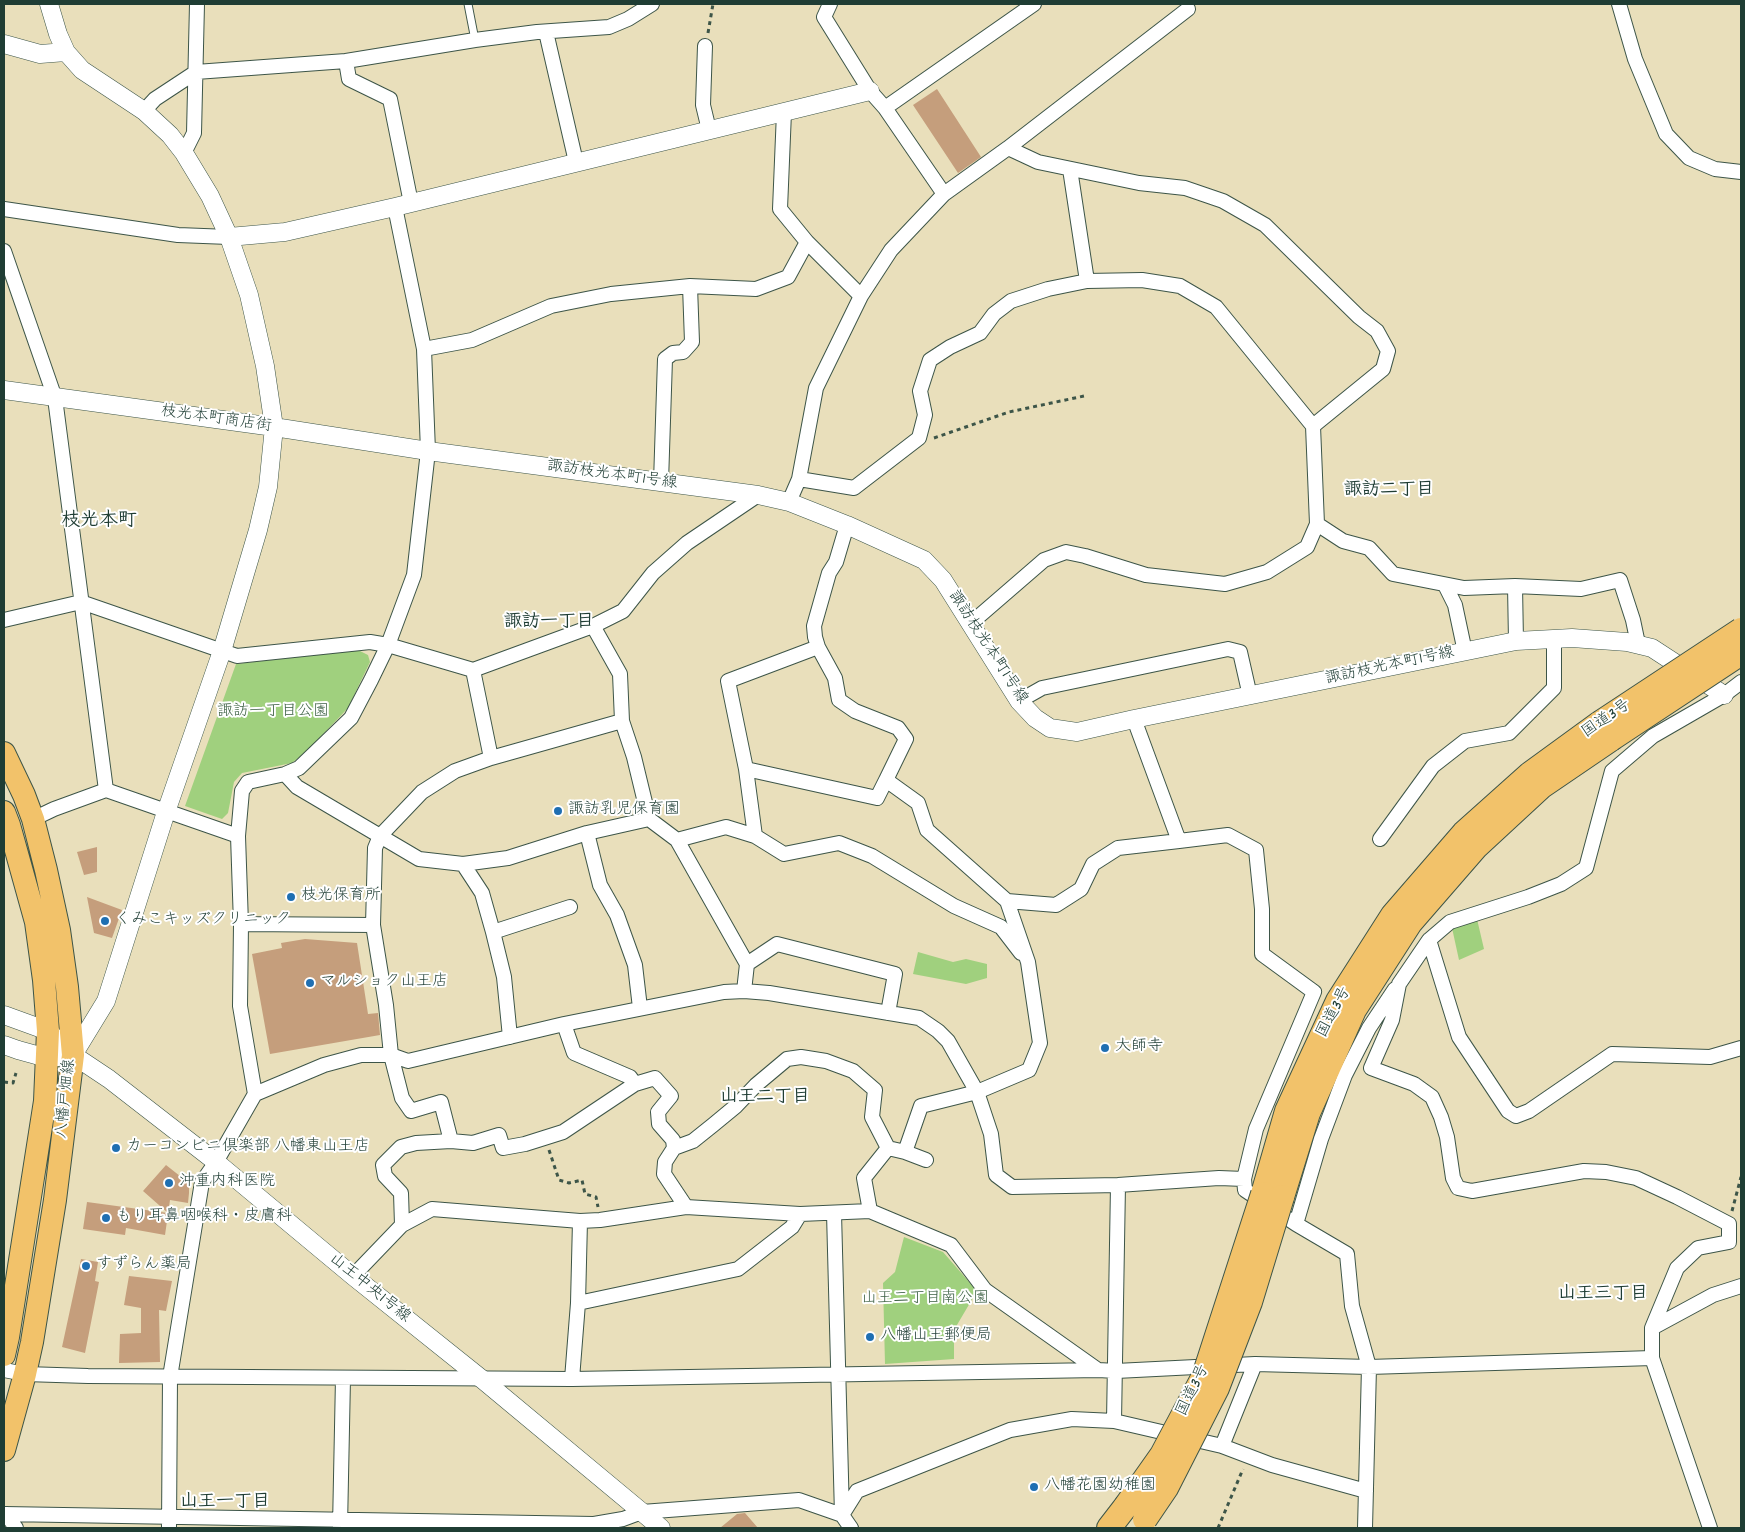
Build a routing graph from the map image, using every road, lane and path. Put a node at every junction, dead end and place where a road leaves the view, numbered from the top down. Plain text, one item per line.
1 (49, 4) edge
2 (197, 4) edge
3 (468, 4) edge
4 (652, 4) edge
5 (713, 4) edge
6 (830, 4) edge
7 (1034, 4) edge
8 (1618, 4) edge
9 (1188, 8) dead end
10 (546, 32) junction
11 (475, 40) junction
12 (4, 44) edge
13 (705, 46) joint
14 (66, 52) junction
15 (346, 61) junction
16 (196, 72) junction
17 (870, 91) junction
18 (885, 108) junction
19 (144, 111) junction
20 (784, 112) junction
21 (709, 130) junction
22 (1008, 148) junction
23 (184, 153) junction
24 (576, 162) junction
25 (1070, 169) junction
26 (1741, 172) edge
27 (944, 194) junction
28 (403, 205) junction
29 (4, 209) edge
30 (229, 237) junction
31 (807, 242) junction
32 (4, 250) edge
33 (1087, 282) junction
34 (690, 286) junction
35 (861, 296) junction
36 (424, 350) junction
37 (4, 390) edge
38 (1084, 396) dead end
39 (55, 398) junction
40 (1314, 426) junction
41 (274, 427) junction
42 (920, 440) junction
43 (428, 451) junction
44 (799, 479) junction
45 (661, 482) junction
46 (758, 495) junction
47 (789, 502) junction
48 (1317, 524) junction
49 (847, 525) junction
50 (1445, 584) junction
51 (1515, 586) junction
52 (81, 602) junction
53 (4, 620) edge
54 (970, 624) junction
55 (593, 626) junction
56 (1741, 630) edge
57 (1554, 639) junction
58 (1516, 641) junction
59 (1638, 644) junction
60 (388, 645) junction
61 (818, 647) junction
62 (222, 651) junction
63 (1465, 652) junction
64 (1741, 653) edge
65 (473, 670) junction
66 (1741, 682) edge
67 (1724, 695) junction
68 (1250, 696) junction
69 (1019, 701) junction
70 (1134, 718) junction
71 (622, 721) junction
72 (1606, 731) junction
73 (4, 753) edge
74 (490, 758) junction
75 (746, 769) junction
76 (285, 774) junction
77 (886, 780) junction
78 (106, 790) junction
79 (4, 812) edge
80 (166, 812) junction
81 (33, 819) junction
82 (649, 819) junction
83 (587, 833) junction
84 (238, 836) junction
85 (380, 836) junction
86 (755, 836) junction
87 (1380, 839) dead end
88 (677, 840) junction
89 (1179, 841) junction
90 (463, 864) junction
91 (1007, 901) junction
92 (570, 907) dead end
93 (241, 924) junction
94 (373, 925) junction
95 (493, 932) junction
96 (1429, 940) junction
97 (1028, 962) junction
98 (747, 964) junction
99 (1399, 984) junction
100 (744, 991) junction
101 (640, 1008) junction
102 (888, 1013) junction
103 (4, 1015) edge
104 (564, 1024) junction
105 (48, 1031) junction
106 (510, 1037) junction
107 (4, 1045) edge
108 (1741, 1048) edge
109 (73, 1055) junction
110 (392, 1055) junction
111 (47, 1058) junction
112 (16, 1073) dead end
113 (4, 1082) edge
114 (635, 1084) junction
115 (977, 1092) junction
116 (255, 1094) junction
117 (545, 1138) junction
118 (451, 1141) junction
119 (674, 1148) junction
120 (888, 1148) junction
121 (905, 1152) junction
122 (926, 1160) dead end
123 (216, 1162) junction
124 (1741, 1177) edge
125 (1244, 1179) junction
126 (1118, 1185) junction
127 (686, 1207) junction
128 (870, 1211) junction
129 (834, 1213) junction
130 (800, 1214) junction
131 (600, 1220) junction
132 (580, 1221) junction
133 (1296, 1224) junction
134 (1729, 1224) junction
135 (402, 1225) junction
136 (1735, 1243) edge
137 (353, 1276) junction
138 (1741, 1286) edge
139 (578, 1303) junction
140 (1652, 1328) junction
141 (4, 1355) edge
142 (1652, 1358) junction
143 (1255, 1364) junction
144 (1369, 1367) junction
145 (1098, 1370) junction
146 (1116, 1371) junction
147 (14, 1372) edge
148 (838, 1376) junction
149 (170, 1377) junction
150 (343, 1378) junction
151 (572, 1379) junction
152 (483, 1380) junction
153 (1114, 1421) junction
154 (1222, 1446) junction
155 (4, 1450) edge
156 (1246, 1461) junction
157 (1366, 1491) junction
158 (642, 1512) junction
159 (5, 1514) edge
160 (842, 1515) junction
161 (1136, 1518) edge
162 (169, 1522) edge
163 (340, 1524) edge
164 (593, 1526) edge
165 (16, 1528) edge
166 (661, 1528) edge
167 (851, 1528) edge
168 (1109, 1528) edge
169 (1218, 1528) edge
170 (1365, 1528) edge
171 (1710, 1528) edge

1 - 14 street
2 - 16 street
3 - 11 lane
4 - 10 street
5 - 13 path
6 - 17 street
7 - 18 street
8 - 26 street
9 - 22 street
10 - 11 street
10 - 24 street
11 - 15 street
12 - 14 street
13 - 21 street
14 - 19 street
15 - 16 street
15 - 28 street
16 - 19 street
16 - 23 street
17 - 18 street
17 - 20 street
18 - 27 street
19 - 23 street
20 - 21 street
20 - 31 street
21 - 24 street
22 - 25 street
22 - 27 street
23 - 30 street
24 - 28 street
25 - 33 street
25 - 40 street
27 - 35 street
28 - 30 street
28 - 36 street
29 - 30 street
30 - 41 street
31 - 34 street
31 - 35 street
32 - 39 street
33 - 40 street
33 - 42 street
34 - 36 street
34 - 45 street
35 - 44 street
36 - 43 street
37 - 39 street, 枝光本町商店街
38 - 42 path
39 - 41 street, 枝光本町商店街
39 - 52 street
40 - 48 street
41 - 43 street, 枝光本町商店街
41 - 62 street
42 - 44 street
43 - 45 street, 諏訪枝光本町1号線
43 - 60 street
44 - 47 street
45 - 46 street, 諏訪枝光本町1号線
46 - 47 street, 諏訪枝光本町1号線
46 - 55 street
47 - 49 street, 諏訪枝光本町1号線
48 - 50 street
48 - 54 street
49 - 54 street, 諏訪枝光本町1号線
49 - 61 street
50 - 51 street
50 - 63 street
51 - 58 street
51 - 59 street
52 - 53 street
52 - 62 street
52 - 78 street
54 - 69 street, 諏訪枝光本町1号線
55 - 65 street
55 - 71 street
56 - 72 highway, 国道3号, bridge
57 - 58 street, 諏訪枝光本町1号線
57 - 59 street, 諏訪枝光本町1号線
57 - 87 street
58 - 63 street, 諏訪枝光本町1号線
59 - 67 street, 諏訪枝光本町1号線
60 - 62 street
60 - 65 street
60 - 76 street
61 - 75 street
61 - 77 street
62 - 80 street
63 - 68 street, 諏訪枝光本町1号線
64 - 72 highway, 国道3号, bridge
65 - 74 street
66 - 67 street
67 - 96 street
68 - 69 street
68 - 70 street, 諏訪枝光本町1号線
69 - 70 street, 諏訪枝光本町1号線
70 - 89 street
71 - 74 street
71 - 82 street
72 - 161 highway, 国道3号, bridge
73 - 81 main road, 八幡戸畑線
74 - 85 street
75 - 77 street
75 - 86 street
76 - 84 street
76 - 85 street
77 - 91 street
78 - 80 street
78 - 81 street
79 - 105 main road, 八幡戸畑線
80 - 84 street
80 - 109 street
81 - 109 main road, 八幡戸畑線
82 - 83 street
82 - 88 street
83 - 90 street
83 - 101 street
84 - 93 street
85 - 90 street
85 - 94 street
86 - 88 street
86 - 97 street
88 - 98 street
89 - 91 street
89 - 125 street
90 - 95 street
91 - 97 street
92 - 95 street
93 - 94 street
93 - 116 street
94 - 110 street
95 - 106 street
96 - 99 street
96 - 108 street
97 - 115 street
98 - 100 street
98 - 102 street
99 - 133 street
99 - 134 street
100 - 101 street
100 - 102 street
101 - 104 street
102 - 115 street
103 - 105 street
104 - 106 street
104 - 114 street
105 - 109 street, 山王中央1号線
105 - 111 main road, 八幡戸畑線
106 - 110 street
107 - 111 street
109 - 111 street
109 - 123 street, 山王中央1号線
109 - 147 main road, 八幡戸畑線
110 - 116 street
110 - 118 street
111 - 141 main road, 八幡戸畑線
112 - 113 path
114 - 117 street
114 - 119 street
115 - 121 street
115 - 126 street
116 - 123 street
117 - 118 street
117 - 131 path
118 - 135 street
119 - 120 street
119 - 127 street
120 - 121 street
120 - 128 street
121 - 122 street
123 - 137 street, 山王中央1号線
123 - 149 street
124 - 134 path
125 - 126 street
125 - 133 street
126 - 146 street
127 - 130 street
127 - 131 street
128 - 129 street
128 - 145 street
129 - 130 street
129 - 148 street
130 - 139 street
131 - 132 street
132 - 135 street
132 - 139 street
133 - 144 street
134 - 136 street
135 - 137 street
136 - 140 street
137 - 152 street, 山王中央1号線
138 - 140 street
139 - 151 street
140 - 142 street
142 - 144 street
142 - 171 street
143 - 144 street
143 - 146 street
143 - 154 street
144 - 157 street
145 - 146 street
145 - 148 street
146 - 153 street
147 - 149 street
147 - 155 main road, 八幡戸畑線
148 - 151 street
148 - 160 street
149 - 150 street
149 - 162 street
150 - 152 street
150 - 163 street
151 - 152 street
152 - 158 street, 山王中央1号線
153 - 154 street
153 - 160 street
154 - 156 street
156 - 157 street
156 - 169 path
157 - 170 street
158 - 160 street
158 - 164 street
158 - 166 street, 山王中央1号線
159 - 162 street
159 - 165 street
160 - 167 street
161 - 168 highway, 国道3号
162 - 163 street
163 - 164 street

